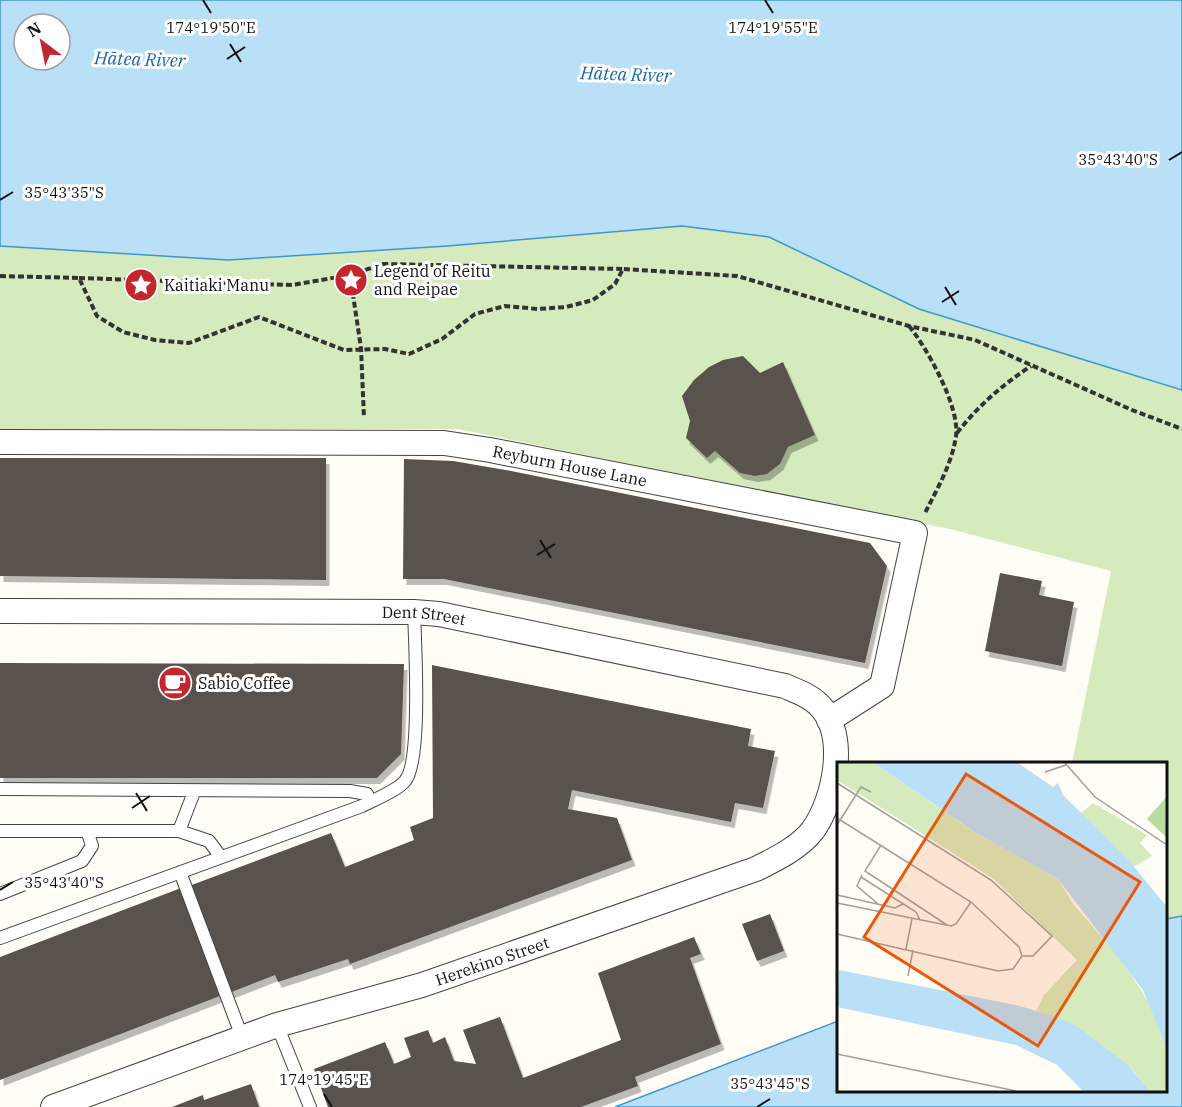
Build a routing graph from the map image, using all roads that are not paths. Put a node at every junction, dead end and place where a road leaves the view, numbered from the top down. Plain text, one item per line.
1 (0, 442) edge
2 (0, 611) edge
3 (414, 612) junction
4 (829, 720) junction
5 (0, 789) edge
6 (194, 792) junction
7 (369, 799) junction
8 (0, 831) edge
9 (179, 831) junction
10 (88, 833) junction
11 (221, 857) junction
12 (180, 872) junction
13 (0, 894) edge
14 (0, 938) edge
15 (277, 1025) junction
16 (242, 1037) junction
17 (53, 1107) edge
18 (310, 1107) edge

1 - 4 street, Reyburn House Lane
2 - 3 street, Dent Street
3 - 4 street, Dent Street
3 - 7 lane
4 - 15 street, Herekino Street
5 - 6 lane
6 - 7 lane
6 - 9 lane
7 - 11 lane
8 - 10 lane
9 - 10 lane
9 - 11 lane
10 - 13 lane
11 - 12 lane
12 - 14 lane
12 - 16 lane
15 - 16 street, Herekino Street
15 - 18 lane
16 - 17 street, Herekino Street

